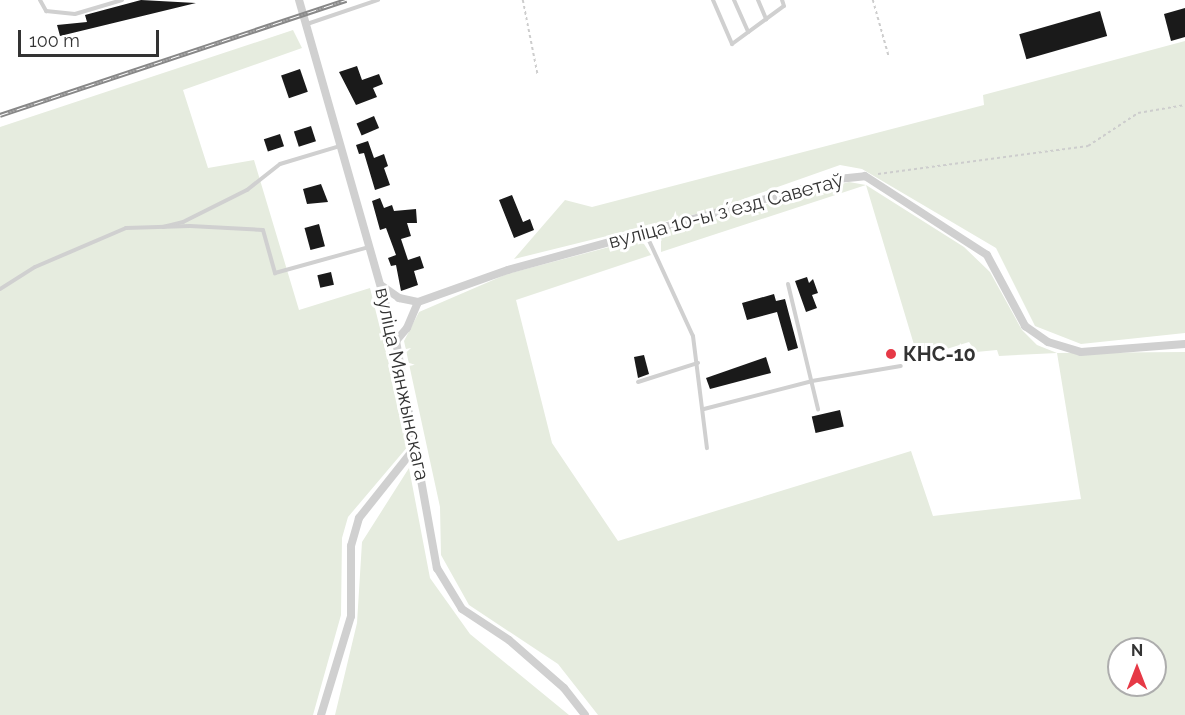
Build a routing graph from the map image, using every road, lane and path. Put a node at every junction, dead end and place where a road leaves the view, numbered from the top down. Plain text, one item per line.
1 (40, 0) edge
2 (122, 0) edge
3 (299, 0) edge
4 (378, 0) edge
5 (523, 0) edge
6 (712, 0) edge
7 (734, 0) edge
8 (758, 0) edge
9 (782, 0) edge
10 (873, 0) edge
11 (766, 19) junction
12 (306, 24) junction
13 (748, 33) junction
14 (889, 57) dead end
15 (538, 76) dead end
16 (1185, 105) edge
17 (341, 146) junction
18 (865, 176) junction
19 (151, 230) junction
20 (645, 233) junction
21 (369, 247) junction
22 (788, 284) dead end
23 (382, 286) junction
24 (0, 289) edge
25 (418, 302) junction
26 (396, 341) junction
27 (1185, 345) edge
28 (698, 363) junction
29 (901, 366) dead end
30 (812, 381) junction
31 (638, 382) dead end
32 (704, 409) junction
33 (818, 409) dead end
34 (417, 445) junction
35 (707, 448) dead end
36 (321, 715) edge
37 (585, 715) edge

1 - 2 lane
3 - 12 street, вуліца Мянжынскага
4 - 12 lane
5 - 15 path
6 - 13 lane
7 - 13 lane
8 - 11 lane
9 - 11 lane
10 - 14 path
11 - 13 lane
12 - 17 street, вуліца Мянжынскага
16 - 18 path
17 - 19 lane
17 - 21 street, вуліца Мянжынскага
18 - 20 street, вуліца 10-ы зʼезд Саветаў
18 - 27 street, вуліца 10-ы зʼезд Саветаў
19 - 21 lane
19 - 24 lane
20 - 25 street, вуліца 10-ы зʼезд Саветаў
20 - 28 lane
21 - 23 street, вуліца Мянжынскага
22 - 30 lane
23 - 25 street
23 - 26 street, вуліца Мянжынскага
25 - 26 street
26 - 34 street, вуліца Мянжынскага
28 - 31 lane
28 - 32 lane
29 - 30 lane
30 - 32 lane
30 - 33 lane
32 - 35 lane
34 - 36 street
34 - 37 street, вуліца Мянжынскага

